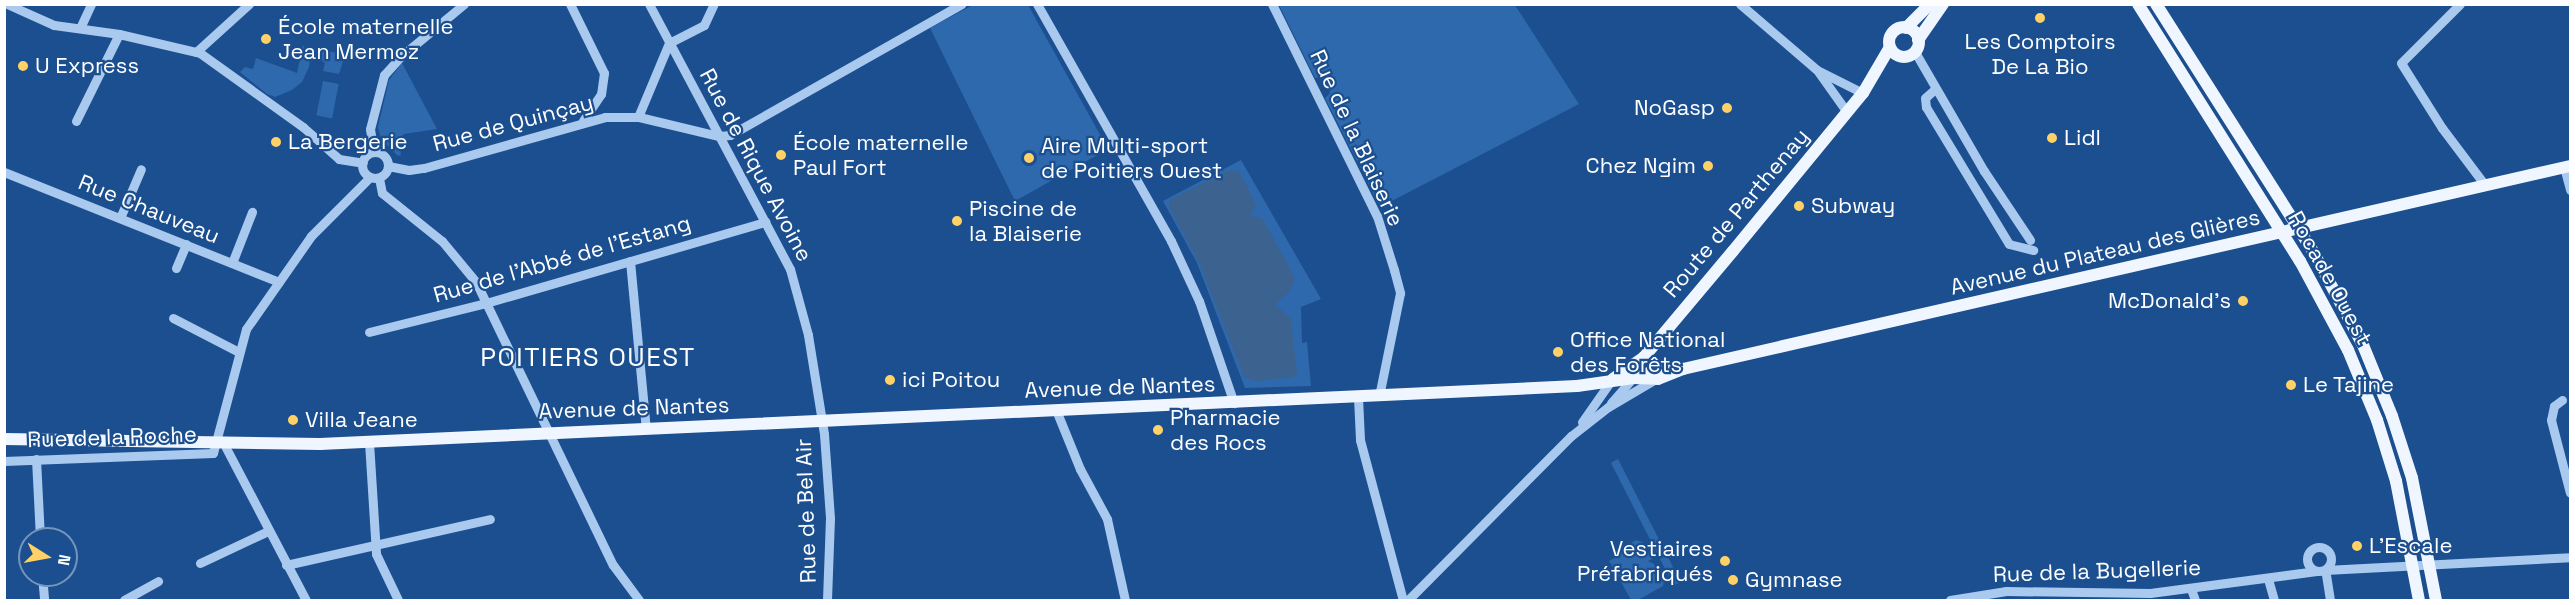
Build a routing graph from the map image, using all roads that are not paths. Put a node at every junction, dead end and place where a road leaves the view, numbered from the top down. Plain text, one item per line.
1 (7, 4) edge
2 (91, 4) edge
3 (249, 4) edge
4 (464, 4) edge
5 (570, 4) edge
6 (649, 4) edge
7 (714, 4) edge
8 (962, 4) edge
9 (1037, 4) edge
10 (1272, 4) edge
11 (1740, 4) edge
12 (1930, 4) edge
13 (1943, 4) edge
14 (2138, 4) edge
15 (2156, 4) edge
16 (2460, 4) edge
17 (80, 28) junction
18 (1906, 28) junction
19 (119, 34) junction
20 (669, 43) junction
21 (1916, 46) junction
22 (1890, 47) junction
23 (196, 52) junction
24 (1902, 57) junction
25 (1817, 70) junction
26 (1935, 88) junction
27 (1863, 93) junction
28 (1847, 112) junction
29 (638, 117) junction
30 (76, 120) dead end
31 (583, 121) junction
32 (719, 136) junction
33 (374, 152) junction
34 (363, 163) junction
35 (388, 166) junction
36 (2567, 166) edge
37 (141, 169) dead end
38 (4, 172) edge
39 (374, 177) junction
40 (2485, 184) junction
41 (2571, 190) edge
42 (252, 212) dead end
43 (120, 218) junction
44 (765, 222) junction
45 (2299, 230) junction
46 (2283, 233) junction
47 (2030, 240) dead end
48 (186, 244) junction
49 (2033, 250) dead end
50 (630, 261) junction
51 (232, 263) junction
52 (176, 268) dead end
53 (279, 282) junction
54 (486, 303) junction
55 (173, 318) dead end
56 (369, 332) dead end
57 (239, 352) junction
58 (1642, 360) junction
59 (1683, 369) junction
60 (1633, 378) junction
61 (1654, 380) junction
62 (1610, 382) junction
63 (1379, 396) junction
64 (1358, 397) junction
65 (2562, 400) dead end
66 (1234, 403) junction
67 (1608, 407) junction
68 (1056, 410) junction
69 (821, 421) junction
70 (646, 429) junction
71 (549, 433) junction
72 (1571, 436) junction
73 (4, 439) edge
74 (369, 442) junction
75 (220, 449) junction
76 (36, 459) junction
77 (4, 461) edge
78 (2571, 493) edge
79 (490, 519) dead end
80 (39, 527) edge
81 (268, 531) junction
82 (375, 544) junction
83 (2571, 556) edge
84 (2307, 560) junction
85 (200, 563) dead end
86 (2414, 564) junction
87 (286, 565) junction
88 (2431, 565) junction
89 (2324, 567) junction
90 (2289, 575) junction
91 (2268, 579) junction
92 (158, 581) dead end
93 (2191, 589) junction
94 (127, 600) edge
95 (306, 600) edge
96 (398, 600) edge
97 (639, 600) edge
98 (827, 600) edge
99 (1125, 600) edge
100 (1406, 600) edge
101 (1950, 600) edge
102 (2195, 600) edge
103 (2274, 600) edge
104 (2330, 600) edge
105 (2419, 600) edge
106 (2436, 600) edge

1 - 17 street
2 - 17 street
3 - 23 street
4 - 33 street
5 - 31 street
6 - 20 street, Rue de Rique Avoine
7 - 20 street
8 - 32 street
9 - 66 street
10 - 63 street, Rue de la Blaiserie
11 - 25 street
12 - 18 main road
13 - 21 main road
14 - 46 main road, Rocade Ouest
15 - 45 main road
16 - 40 street
17 - 19 street
18 - 21 main road
18 - 22 main road, Route de Parthenay
19 - 23 street
19 - 30 street
20 - 29 street
20 - 32 street, Rue de Rique Avoine
21 - 24 main road
21 - 26 street
22 - 24 main road
22 - 27 main road, Route de Parthenay
23 - 34 street
24 - 27 main road, Route de Parthenay
25 - 27 street
25 - 28 street
26 - 47 street
26 - 49 street
27 - 28 main road, Route de Parthenay
28 - 58 main road, Route de Parthenay
29 - 31 street, Rue de Quinçay
29 - 32 street, Rue de Quinçay
31 - 35 street, Rue de Quinçay
32 - 44 street, Rue de Rique Avoine
33 - 34 street
33 - 35 street
34 - 39 street
35 - 39 street
36 - 40 main road, Avenue du Plateau des Glières
36 - 41 street
37 - 43 street
38 - 43 street, Rue Chauveau
39 - 53 street
39 - 54 street
40 - 45 main road, Avenue du Plateau des Glières
42 - 51 street
43 - 48 street, Rue Chauveau
44 - 50 street, Rue de l'Abbé de l'Estang
44 - 69 street, Rue de Rique Avoine
45 - 46 main road, Avenue du Plateau des Glières
45 - 88 main road
46 - 59 main road, Avenue du Plateau des Glières
46 - 86 main road, Rocade Ouest
48 - 51 street, Rue Chauveau
48 - 52 street
50 - 54 street, Rue de l'Abbé de l'Estang
50 - 70 street
51 - 53 street, Rue Chauveau
53 - 57 street
54 - 56 street, Rue de l'Abbé de l'Estang
54 - 71 street
55 - 57 street
57 - 75 street
58 - 60 main road, Route de Parthenay
58 - 62 main road, Route de Parthenay
59 - 60 main road, Avenue du Plateau des Glières
59 - 61 main road, Avenue du Plateau des Glières
60 - 61 main road, Avenue du Plateau des Glières
60 - 62 main road, Avenue de Nantes
60 - 67 street
61 - 67 street
62 - 63 main road, Avenue de Nantes
62 - 72 street
63 - 64 main road, Avenue de Nantes
64 - 66 main road, Avenue de Nantes
64 - 100 street
65 - 78 street
66 - 68 main road, Avenue de Nantes
67 - 72 street
68 - 69 main road, Avenue de Nantes
68 - 99 street
69 - 70 main road, Avenue de Nantes
69 - 98 street, Rue de Bel Air
70 - 71 main road, Avenue de Nantes
71 - 74 main road, Avenue de Nantes
71 - 97 street
72 - 100 street
73 - 75 main road, Avenue de Nantes
74 - 75 main road, Avenue de Nantes
74 - 82 street
75 - 76 street, Rue de la Roche
75 - 81 street
76 - 77 street, Rue de la Roche
76 - 80 street
79 - 82 street
81 - 85 street
81 - 87 street
82 - 87 street
82 - 96 street
83 - 88 street, Rue de la Bugellerie
84 - 89 street
84 - 89 street
84 - 90 street
86 - 88 street, Rue de la Bugellerie
86 - 89 street, Rue de la Bugellerie
86 - 105 main road, Rocade Ouest
87 - 95 street
88 - 106 main road
89 - 90 street, Rue de la Bugellerie
89 - 104 street
90 - 91 street, Rue de la Bugellerie
91 - 93 street, Rue de la Bugellerie
91 - 103 street
92 - 94 street
93 - 101 street, Rue de la Bugellerie
93 - 102 street

